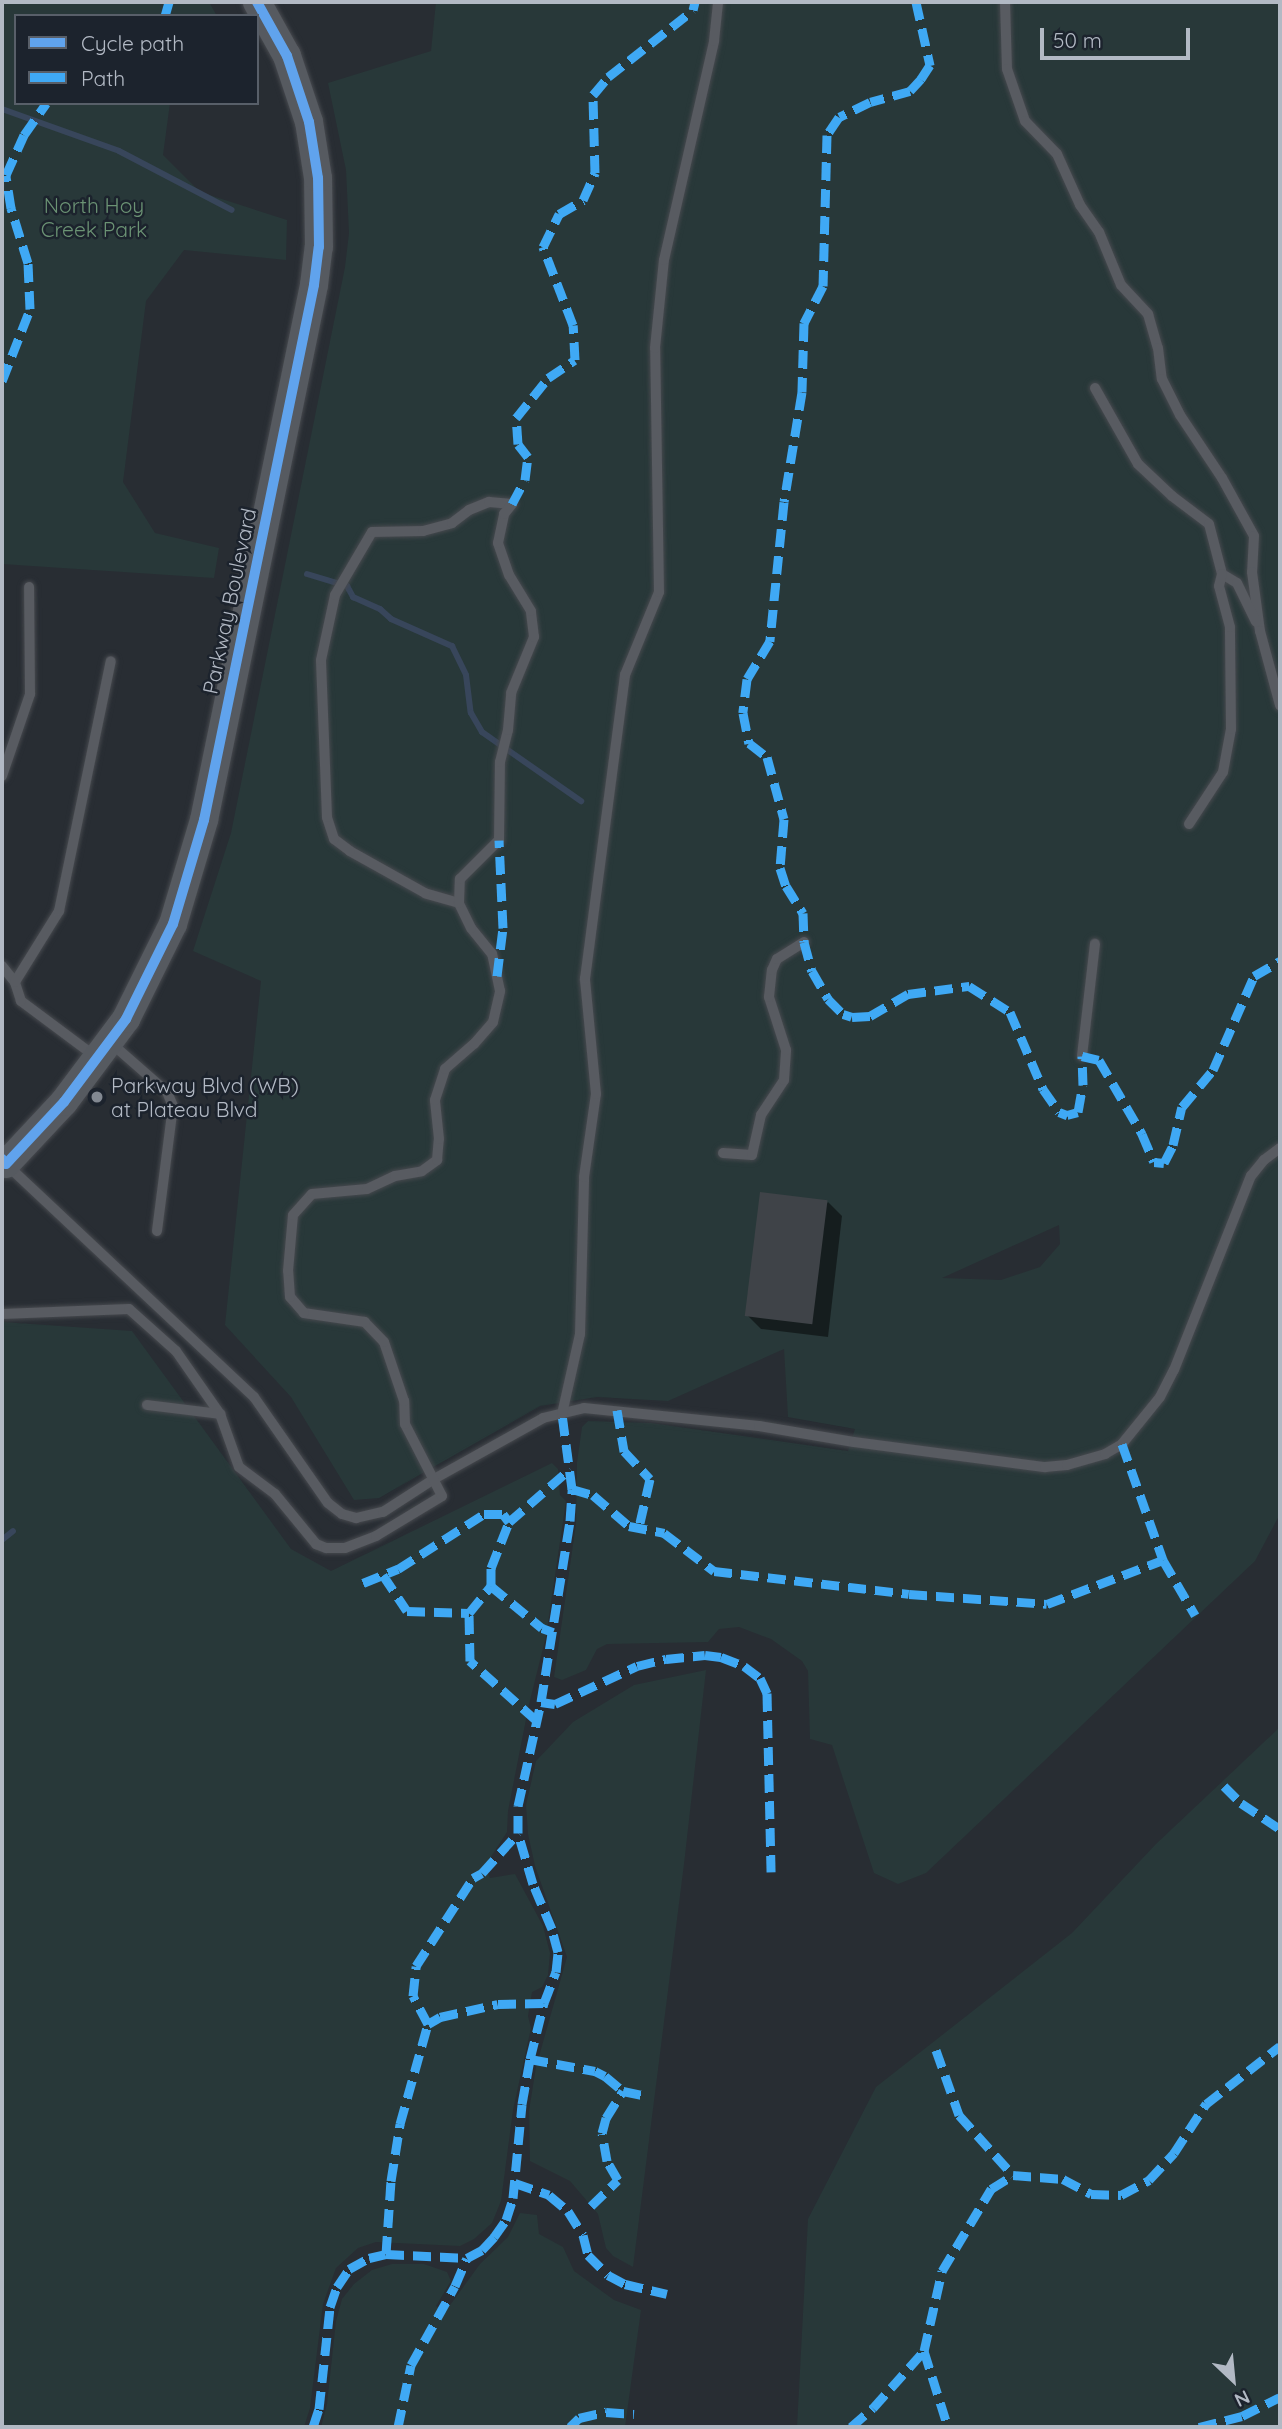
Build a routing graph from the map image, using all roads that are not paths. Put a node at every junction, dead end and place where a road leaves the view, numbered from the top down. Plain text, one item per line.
1 (257, 2) edge
2 (718, 2) edge
3 (1005, 2) edge
4 (1095, 388) dead end
5 (1222, 574) junction
6 (29, 587) dead end
7 (1260, 631) junction
8 (111, 662) dead end
9 (1280, 705) edge
10 (2, 776) edge
11 (1189, 824) dead end
12 (459, 903) junction
13 (804, 942) dead end
14 (1096, 944) dead end
15 (2, 966) edge
16 (15, 982) junction
17 (105, 1051) junction
18 (1082, 1056) dead end
19 (1280, 1148) edge
20 (723, 1153) dead end
21 (4, 1162) edge
22 (157, 1231) dead end
23 (2, 1314) edge
24 (147, 1405) dead end
25 (220, 1414) junction
26 (562, 1414) junction
27 (434, 1479) junction

1 - 17 street, Parkway Boulevard
2 - 26 lane
3 - 7 lane
4 - 5 lane
5 - 7 lane
5 - 11 lane
6 - 10 lane
7 - 9 lane
8 - 16 lane
12 - 12 lane
12 - 27 lane
13 - 20 lane
14 - 18 lane
15 - 16 lane
16 - 17 lane
17 - 21 street, Parkway Boulevard
17 - 22 lane
19 - 26 lane
21 - 27 lane
23 - 25 lane
24 - 25 lane
25 - 27 lane
26 - 27 lane

